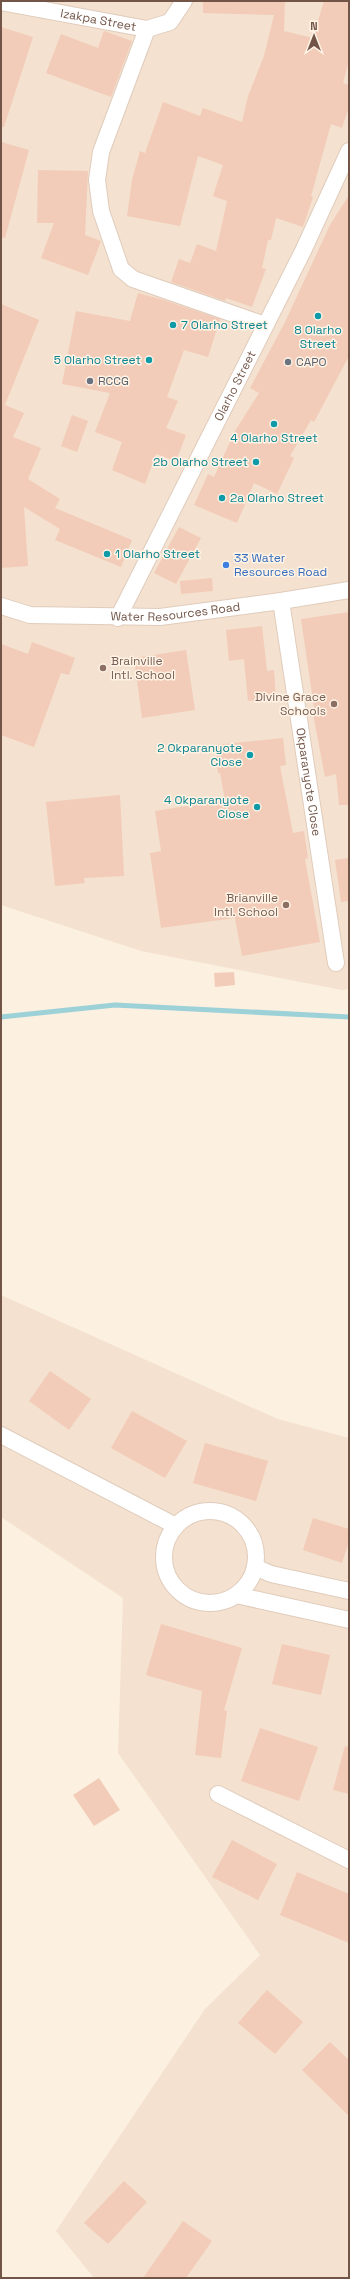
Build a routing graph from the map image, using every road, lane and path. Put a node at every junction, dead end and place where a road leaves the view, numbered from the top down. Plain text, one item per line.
1 (184, 1) edge
2 (1, 2) edge
3 (148, 29) junction
4 (349, 151) edge
5 (265, 325) junction
6 (349, 590) edge
7 (282, 601) junction
8 (1, 606) edge
9 (118, 618) junction
10 (336, 963) dead end
11 (1, 1435) edge
12 (176, 1526) junction
13 (255, 1567) junction
14 (349, 1591) edge
15 (236, 1595) junction
16 (349, 1620) edge
17 (218, 1794) dead end
18 (349, 1860) edge

1 - 3 street, Izakpa Street
2 - 3 street, Izakpa Street
3 - 5 street
4 - 5 street, Olarho Street
5 - 9 street, Olarho Street
6 - 7 street, Water Resources Road
7 - 9 street, Water Resources Road
7 - 10 street, Okparanyote Close
8 - 9 street, Water Resources Road
11 - 12 street
12 - 13 street
12 - 15 street
13 - 14 street
13 - 15 street
15 - 16 street
17 - 18 street

